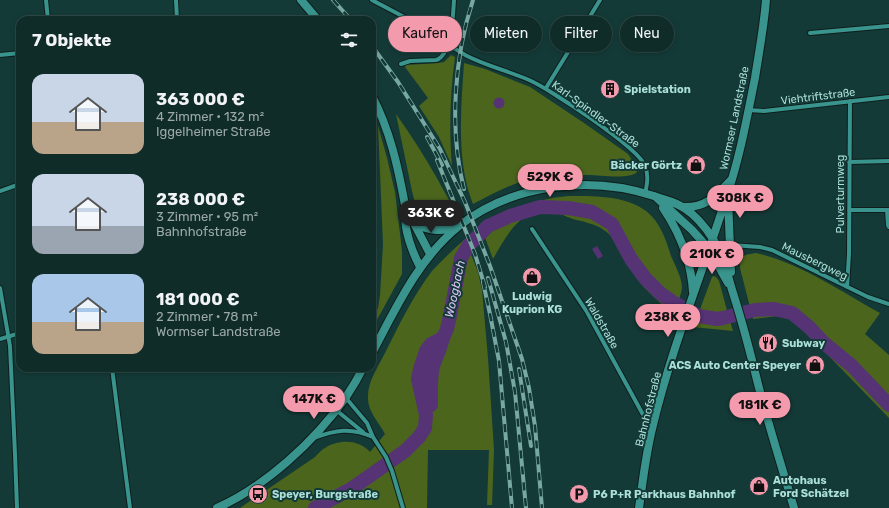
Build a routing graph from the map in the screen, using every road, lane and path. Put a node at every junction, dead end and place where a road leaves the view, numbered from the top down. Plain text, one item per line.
1 (46, 0) edge
2 (176, 0) edge
3 (301, 0) edge
4 (372, 0) edge
5 (454, 0) edge
6 (600, 0) edge
7 (766, 0) edge
8 (48, 16) edge
9 (177, 16) edge
10 (315, 16) edge
11 (402, 16) edge
12 (453, 16) edge
13 (889, 26) edge
14 (810, 33) dead end
15 (444, 52) edge
16 (461, 52) edge
17 (16, 53) edge
18 (0, 55) edge
19 (401, 64) dead end
20 (546, 88) junction
21 (889, 97) edge
22 (850, 101) junction
23 (376, 104) edge
24 (748, 110) junction
25 (889, 160) edge
26 (849, 162) junction
27 (732, 178) junction
28 (16, 185) edge
29 (0, 191) edge
30 (645, 194) junction
31 (728, 194) junction
32 (656, 197) junction
33 (406, 207) junction
34 (683, 207) junction
35 (849, 210) junction
36 (888, 210) edge
37 (415, 224) junction
38 (458, 227) junction
39 (889, 227) edge
40 (532, 230) dead end
41 (713, 238) junction
42 (730, 245) junction
43 (709, 249) junction
44 (430, 254) junction
45 (420, 267) junction
46 (847, 287) junction
47 (0, 288) edge
48 (733, 291) junction
49 (692, 298) junction
50 (889, 304) edge
51 (16, 334) edge
52 (9, 336) junction
53 (0, 339) edge
54 (376, 347) edge
55 (113, 372) edge
56 (361, 372) edge
57 (345, 397) junction
58 (335, 410) junction
59 (652, 427) junction
60 (364, 433) junction
61 (373, 437) junction
62 (307, 442) junction
63 (17, 508) edge
64 (130, 508) edge
65 (217, 508) edge
66 (403, 508) edge
67 (639, 508) edge
68 (794, 508) edge

1 - 8 street
2 - 9 street
3 - 10 main road
4 - 11 street, Karl-Spindler-Straße
5 - 12 street
6 - 20 street
7 - 24 main road, Wormser Landstraße
13 - 14 street
15 - 19 street
16 - 20 street, Karl-Spindler-Straße
17 - 18 street
20 - 30 street, Karl-Spindler-Straße
21 - 22 street, Viehtriftstraße
22 - 24 street, Viehtriftstraße
22 - 26 street, Pulverturmweg
23 - 33 main road
24 - 27 main road, Wormser Landstraße
25 - 26 street
26 - 35 street, Pulverturmweg
27 - 31 main road, Wormser Landstraße
27 - 34 main road
28 - 29 street
30 - 32 main road
30 - 38 main road
31 - 41 main road, Wormser Landstraße
31 - 42 main road
32 - 34 main road
32 - 43 main road
32 - 49 main road
33 - 37 main road
33 - 45 main road
34 - 41 main road
35 - 36 street
35 - 46 street, Pulverturmweg
36 - 39 street
37 - 38 main road
37 - 44 main road
38 - 44 main road
40 - 59 street, Waldstraße
41 - 43 main road, Wormser Landstraße
41 - 48 main road
42 - 46 street, Mausbergweg
42 - 48 main road
43 - 48 main road
43 - 49 main road, Bahnhofstraße
44 - 45 main road
45 - 54 main road
46 - 50 street, Mausbergweg
47 - 52 street
48 - 68 main road
49 - 59 main road, Bahnhofstraße
51 - 52 street
52 - 53 street
52 - 63 street
55 - 64 street
56 - 57 main road
57 - 58 main road
57 - 61 street
58 - 60 street
58 - 62 main road
59 - 67 main road, Bahnhofstraße
60 - 61 street
60 - 62 street
61 - 66 street
62 - 65 main road

